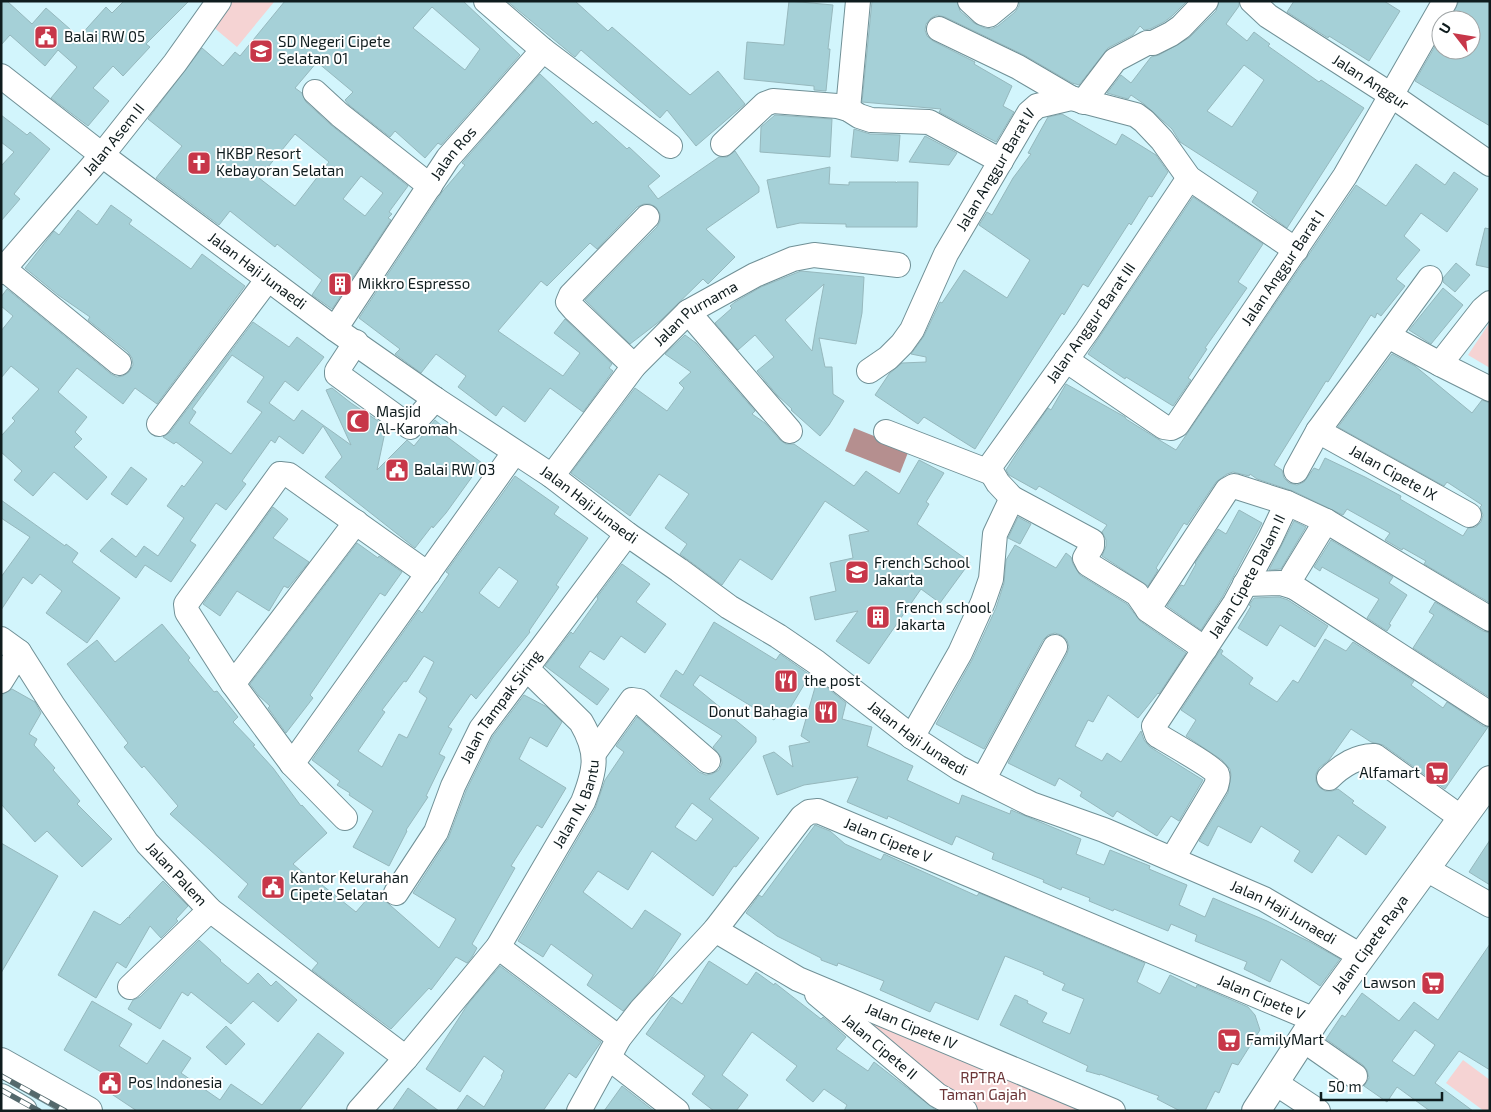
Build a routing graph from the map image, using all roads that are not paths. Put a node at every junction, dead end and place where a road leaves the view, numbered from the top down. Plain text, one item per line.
1 (486, 1) edge
2 (858, 1) edge
3 (970, 1) edge
4 (1006, 1) edge
5 (1206, 1) edge
6 (1252, 1) edge
7 (1445, 1) edge
8 (211, 4) edge
9 (939, 29) dead end
10 (543, 50) junction
11 (1, 76) edge
12 (315, 92) dead end
13 (1391, 95) junction
14 (1077, 100) junction
15 (848, 109) junction
16 (723, 144) dead end
17 (670, 146) dead end
18 (102, 155) junction
19 (1001, 161) junction
20 (1490, 164) edge
21 (1189, 178) junction
22 (430, 186) junction
23 (648, 216) dead end
24 (1296, 250) junction
25 (898, 265) dead end
26 (3, 270) edge
27 (1430, 278) dead end
28 (268, 279) junction
29 (1490, 303) edge
30 (688, 312) junction
31 (335, 329) junction
32 (1388, 336) junction
33 (356, 342) junction
34 (1066, 360) junction
35 (119, 363) dead end
36 (1440, 364) junction
37 (634, 366) junction
38 (869, 372) dead end
39 (1490, 389) edge
40 (435, 399) junction
41 (159, 424) dead end
42 (790, 431) dead end
43 (1318, 431) junction
44 (886, 432) dead end
45 (514, 453) junction
46 (991, 469) junction
47 (1296, 471) dead end
48 (552, 476) junction
49 (1012, 498) junction
50 (1287, 503) junction
51 (1469, 515) dead end
52 (1326, 521) junction
53 (356, 522) junction
54 (627, 534) junction
55 (428, 574) junction
56 (1245, 584) junction
57 (1294, 587) junction
58 (1148, 610) junction
59 (1490, 619) edge
60 (10, 645) edge
61 (1055, 647) dead end
62 (1205, 649) junction
63 (527, 669) junction
64 (1, 681) edge
65 (233, 684) junction
66 (1490, 714) edge
67 (907, 732) junction
68 (594, 753) junction
69 (708, 761) dead end
70 (292, 764) junction
71 (1329, 778) dead end
72 (983, 780) junction
73 (1490, 780) edge
74 (345, 818) dead end
75 (1463, 819) junction
76 (1173, 858) junction
77 (1426, 869) junction
78 (396, 893) dead end
79 (1490, 905) edge
80 (210, 910) junction
81 (715, 930) junction
82 (498, 947) junction
83 (1361, 956) junction
84 (798, 979) junction
85 (130, 987) dead end
86 (1308, 1030) junction
87 (614, 1048) junction
88 (406, 1058) junction
89 (1, 1062) edge
90 (1355, 1076) dead end
91 (1274, 1082) junction
92 (1, 1098) edge
93 (80, 1108) edge
94 (23, 1111) edge
95 (359, 1111) edge
96 (579, 1111) edge
97 (677, 1111) edge
98 (965, 1111) edge
99 (1113, 1111) edge
100 (1256, 1111) edge
101 (1318, 1111) edge

1 - 10 street
2 - 15 street
3 - 4 street
5 - 14 street
6 - 13 street, Jalan Anggur
7 - 13 street, Jalan Anggur Barat I
8 - 18 street, Jalan Asem II
9 - 14 street
10 - 17 street
10 - 22 street, Jalan Ros
11 - 18 street, Jalan Haji Junaedi
12 - 22 street
13 - 20 street, Jalan Anggur
13 - 24 street, Jalan Anggur Barat I
14 - 19 street, Jalan Anggur Barat II
14 - 21 street, Jalan Anggur Barat II
15 - 16 street
15 - 19 street
18 - 26 street, Jalan Asem II
18 - 28 street, Jalan Haji Junaedi
19 - 38 street, Jalan Anggur Barat II
21 - 24 street, Jalan Anggur Barat II
21 - 34 street, Jalan Anggur Barat III
22 - 31 street, Jalan Ros
23 - 37 street
24 - 34 street, Jalan Anggur Barat I
25 - 30 street, Jalan Purnama
26 - 35 street
27 - 32 street
28 - 31 street, Jalan Haji Junaedi
28 - 41 street
29 - 36 street
30 - 37 street, Jalan Purnama
30 - 42 street
31 - 33 street, Jalan Haji Junaedi
32 - 36 street
32 - 43 street
33 - 40 street, Jalan Haji Junaedi
33 - 40 street
34 - 46 street, Jalan Anggur Barat III
36 - 39 street
37 - 48 street, Jalan Purnama
40 - 45 street, Jalan Haji Junaedi
43 - 47 street
43 - 51 street, Jalan Cipete IX
44 - 46 street
45 - 48 street, Jalan Haji Junaedi
45 - 55 street
46 - 49 street
48 - 54 street, Jalan Haji Junaedi
49 - 58 street, Jalan Cipete Dalam II
49 - 67 street
50 - 52 street, Jalan Cipete Dalam II
50 - 56 street, Jalan Cipete Dalam II
50 - 58 street
52 - 57 street
52 - 59 street, Jalan Cipete Dalam II
53 - 55 street
53 - 65 street
53 - 65 street
54 - 63 street, Jalan Tampak Siring
54 - 67 street, Jalan Haji Junaedi
55 - 70 street
56 - 57 street
56 - 62 street, Jalan Cipete Dalam II
57 - 66 street
58 - 62 street, Jalan Cipete Dalam II
60 - 64 street
60 - 80 street, Jalan Palem
61 - 72 street
62 - 76 street
63 - 68 street, Jalan N. Bantu
63 - 78 street, Jalan Tampak Siring
65 - 70 street
67 - 72 street, Jalan Haji Junaedi
68 - 69 street
68 - 82 street, Jalan N. Bantu
70 - 74 street
71 - 75 street
72 - 76 street, Jalan Haji Junaedi
73 - 75 main road, Jalan Cipete Raya
75 - 77 main road, Jalan Cipete Raya
76 - 83 street, Jalan Haji Junaedi
77 - 79 street
77 - 83 main road, Jalan Cipete Raya
80 - 85 street
80 - 88 street, Jalan Palem
81 - 84 street, Jalan Cipete IV
81 - 86 street, Jalan Cipete V
81 - 87 street, Jalan Cipete V
82 - 87 street
82 - 88 street
83 - 86 main road, Jalan Cipete Raya
84 - 98 street, Jalan Cipete II
84 - 99 street, Jalan Cipete IV
86 - 90 street, Jalan Cipete V
86 - 91 main road, Jalan Cipete Raya
87 - 96 street, Jalan Cipete V
87 - 97 street
88 - 95 street
89 - 93 main road
91 - 100 main road, Jalan Cipete Raya
91 - 101 street
92 - 94 main road

